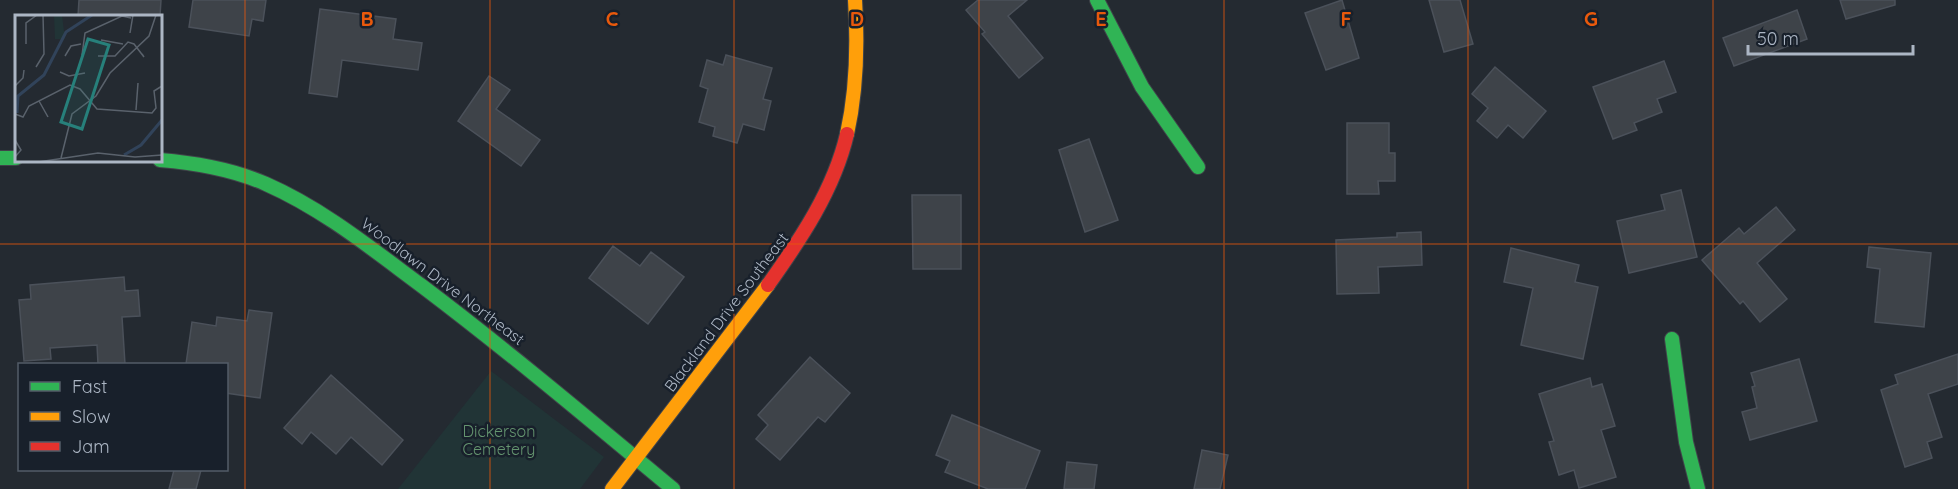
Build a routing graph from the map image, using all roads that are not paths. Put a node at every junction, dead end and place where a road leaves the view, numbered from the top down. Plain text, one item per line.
1 (855, 0) edge
2 (1097, 0) edge
3 (162, 160) edge
4 (1198, 167) dead end
5 (1672, 339) dead end
6 (636, 458) junction
7 (612, 489) edge
8 (673, 489) edge
9 (1698, 489) edge

1 - 6 street, Blackland Drive Southeast
2 - 4 street
3 - 6 street, Woodlawn Drive Northeast
5 - 9 street
6 - 7 street, Blackland Drive Southeast
6 - 8 street, Woodlawn Drive Northeast

